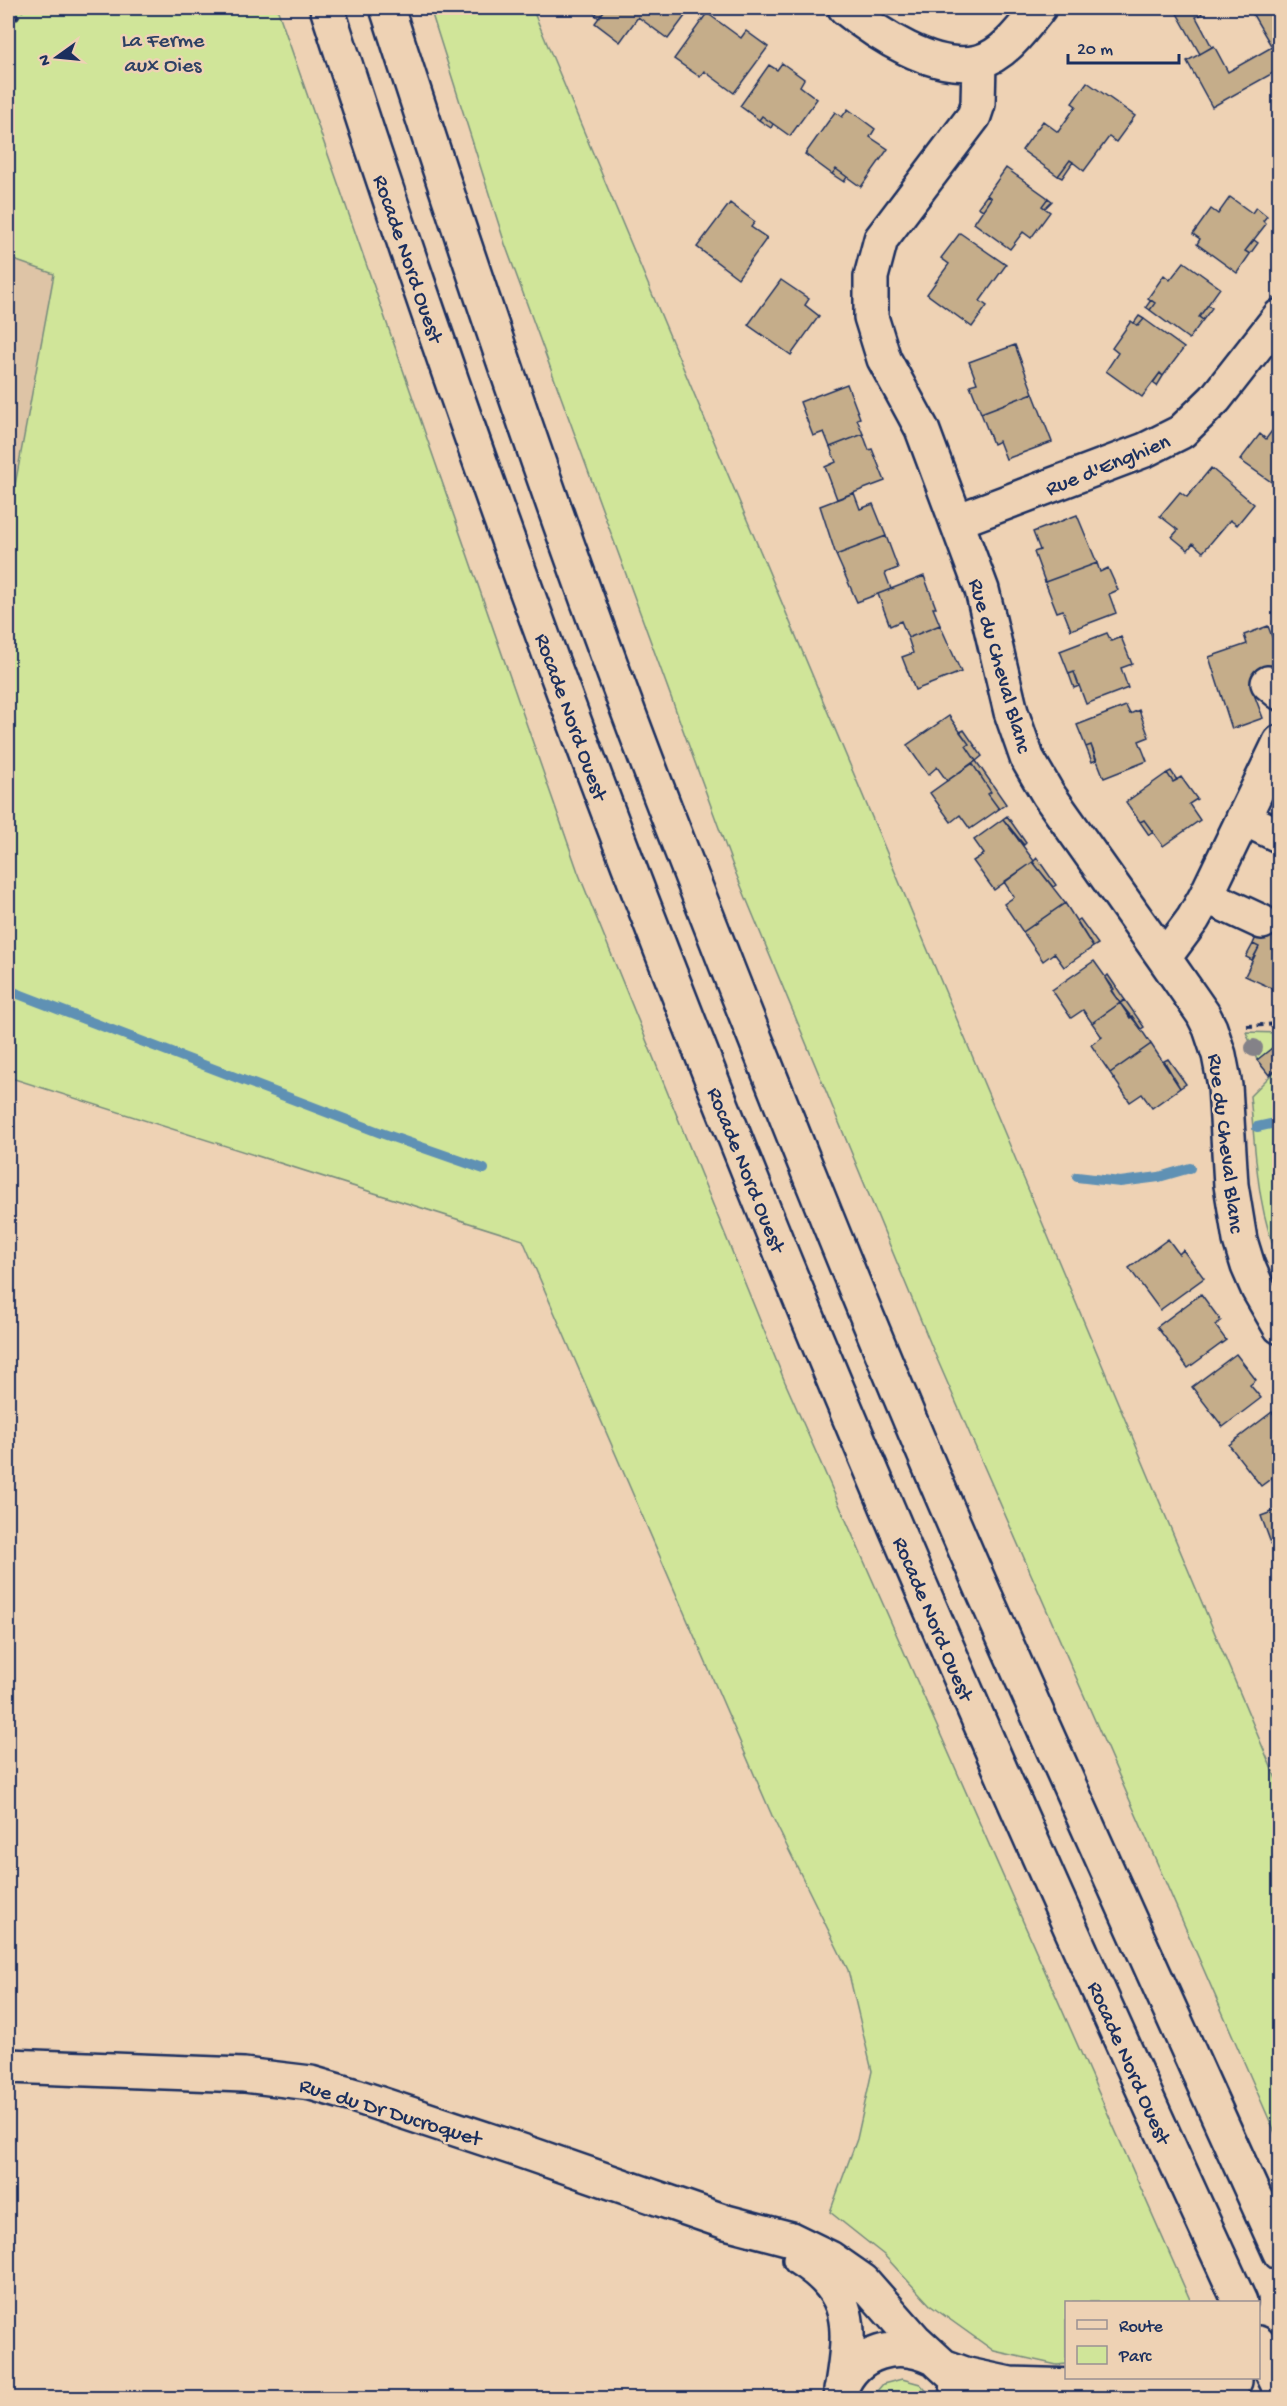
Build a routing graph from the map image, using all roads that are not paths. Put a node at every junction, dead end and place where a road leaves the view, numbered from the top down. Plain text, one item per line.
1 (327, 8) edge
2 (387, 8) edge
3 (844, 8) edge
4 (1039, 8) edge
5 (979, 62) junction
6 (1280, 316) edge
7 (957, 521) junction
8 (1280, 742) edge
9 (1243, 818) junction
10 (1280, 836) edge
11 (1206, 896) junction
12 (1262, 922) dead end
13 (1164, 958) junction
14 (1280, 1327) edge
15 (8, 2066) edge
16 (726, 2222) junction
17 (1280, 2253) edge
18 (1240, 2301) edge
19 (1260, 2347) edge
20 (940, 2362) junction
21 (1235, 2381) dead end
22 (1142, 2388) junction
23 (1280, 2389) edge
24 (840, 2392) edge
25 (963, 2398) edge
26 (1094, 2398) edge

1 - 18 main road, Rocade Nord Ouest
2 - 17 main road
3 - 5 main road
4 - 5 main road
5 - 7 main road, Rue du Cheval Blanc
6 - 7 main road, Rue d'Enghien
7 - 13 main road, Rue du Cheval Blanc
8 - 9 main road
9 - 10 main road
9 - 11 main road
11 - 12 main road
11 - 13 main road
13 - 14 main road, Rue du Cheval Blanc
15 - 16 main road, Rue du Dr Ducroquet
16 - 20 main road
16 - 24 main road
19 - 23 main road
20 - 22 main road
20 - 24 main road
20 - 25 main road
21 - 22 main road
22 - 26 main road

